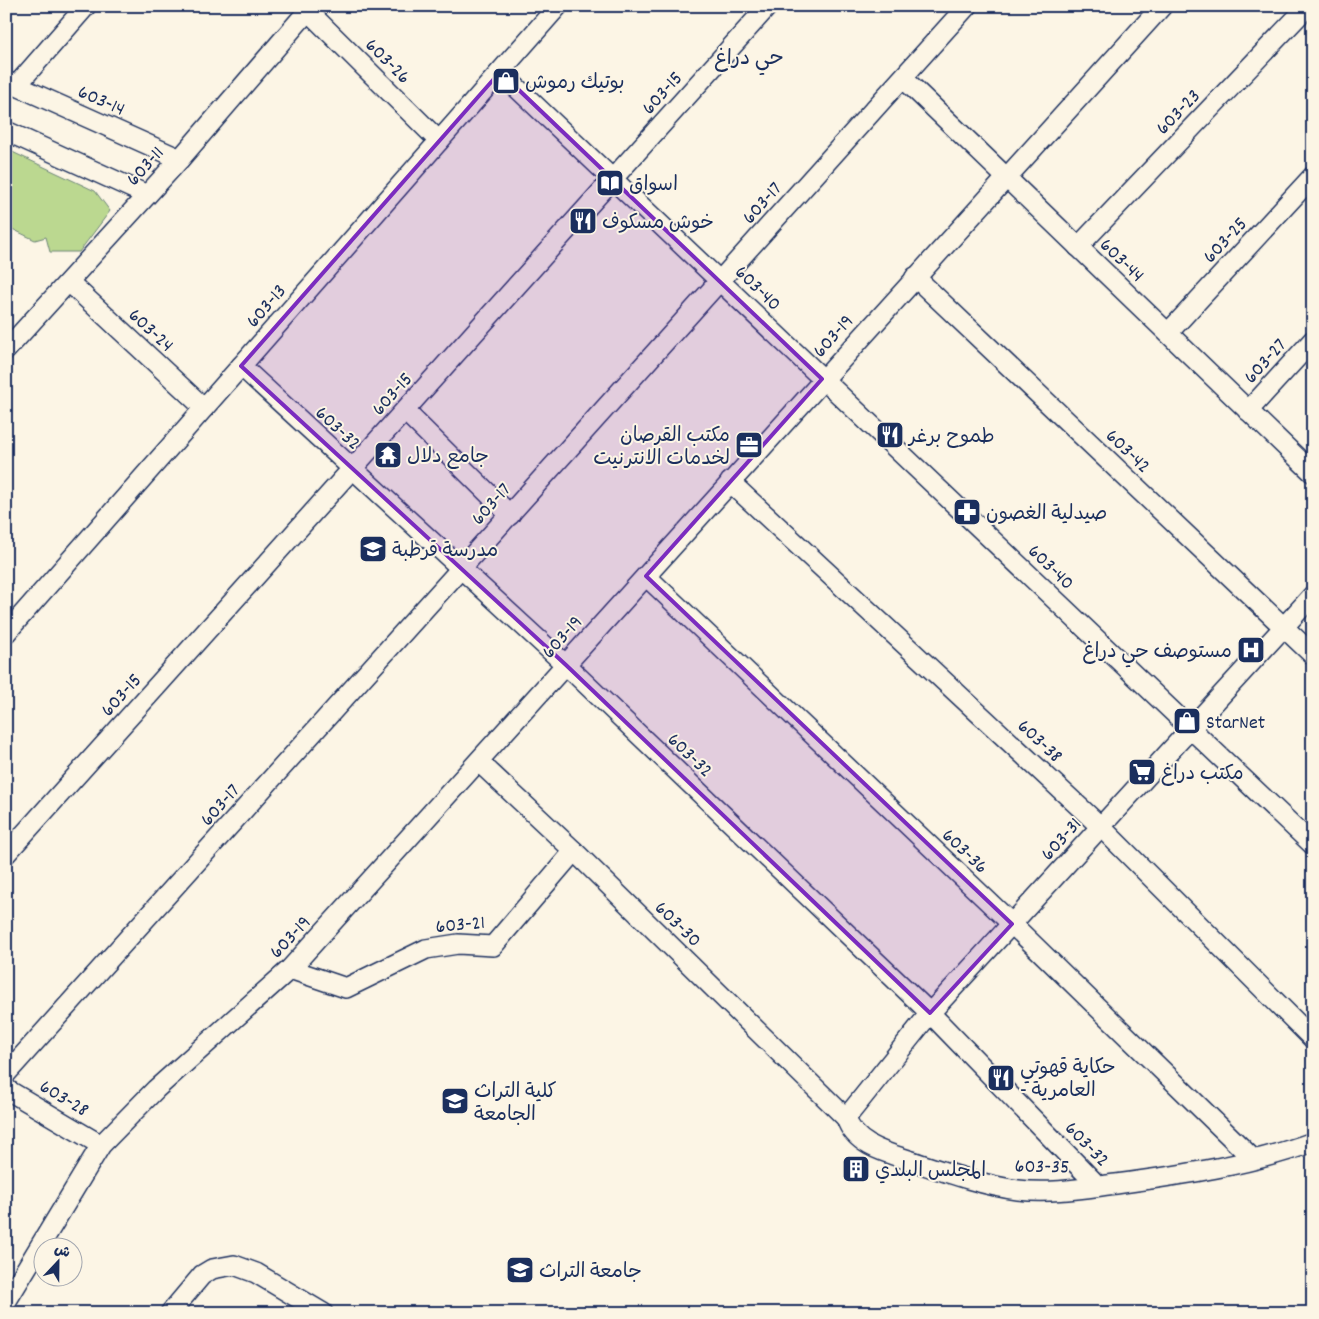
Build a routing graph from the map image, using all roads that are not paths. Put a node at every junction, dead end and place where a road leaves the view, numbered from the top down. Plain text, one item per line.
1 (86, 6) edge
2 (558, 6) edge
3 (768, 6) edge
4 (967, 6) edge
5 (1162, 6) edge
6 (1308, 6) edge
7 (310, 9) edge
8 (500, 72) junction
9 (903, 78) junction
10 (12, 83) edge
11 (6, 131) edge
12 (439, 141) junction
13 (180, 158) junction
14 (1313, 176) edge
15 (1005, 177) junction
16 (613, 179) junction
17 (147, 194) junction
18 (1078, 247) junction
19 (915, 277) junction
20 (720, 281) junction
21 (69, 282) junction
22 (1168, 333) junction
23 (1313, 340) edge
24 (6, 350) edge
25 (241, 366) junction
26 (822, 379) junction
27 (204, 408) junction
28 (1248, 410) junction
29 (405, 411) junction
30 (352, 469) junction
31 (1313, 473) edge
32 (730, 482) junction
33 (510, 515) junction
34 (461, 568) junction
35 (646, 576) junction
36 (1313, 595) edge
37 (1283, 627) junction
38 (6, 633) edge
39 (1313, 656) edge
40 (566, 665) junction
41 (1190, 729) junction
42 (479, 762) junction
43 (1101, 827) junction
44 (1313, 845) edge
45 (574, 851) junction
46 (6, 854) edge
47 (1012, 924) junction
48 (290, 969) junction
49 (930, 1013) junction
50 (1313, 1039) edge
51 (6, 1074) edge
52 (6, 1088) edge
53 (846, 1118) junction
54 (1313, 1142) edge
55 (101, 1145) junction
56 (1253, 1159) junction
57 (1098, 1186) junction
58 (6, 1302) edge
59 (170, 1313) edge
60 (323, 1313) edge

1 - 10 street
2 - 8 street, 603-13
3 - 16 street, 603-15
4 - 9 street, 603-17
5 - 15 street, 603-19
6 - 18 street, 603-23
7 - 12 street, 603-26
7 - 13 street, 603-11
8 - 12 street, 603-13
8 - 16 street, 603-40
9 - 15 street, 603-44
9 - 20 street, 603-17
10 - 13 street, 603-14
11 - 17 street
12 - 25 street, 603-13
13 - 17 street, 603-11
14 - 22 street, 603-25
15 - 18 street, 603-44
15 - 19 street, 603-19
16 - 20 street, 603-40
16 - 29 street, 603-15
17 - 21 street, 603-11
18 - 22 street, 603-44
19 - 26 street, 603-19
19 - 37 street, 603-42
20 - 26 street, 603-40
20 - 33 street, 603-17
21 - 24 street, 603-11
21 - 27 street, 603-24
22 - 28 street, 603-44
23 - 28 street, 603-27
25 - 27 street, 603-13
25 - 30 street, 603-32
26 - 32 street, 603-19
26 - 41 street, 603-40
27 - 38 street, 603-13
28 - 31 street, 603-44
29 - 30 street, 603-15
29 - 33 street
30 - 34 street, 603-32
30 - 46 street, 603-15
32 - 35 street, 603-19
32 - 43 street, 603-38
33 - 34 street, 603-17
34 - 40 street, 603-32
34 - 51 street, 603-17
35 - 40 street, 603-19
35 - 47 street, 603-36
36 - 37 street, 603-31
37 - 39 street, 603-42
37 - 41 street, 603-31
40 - 42 street, 603-19
40 - 49 street, 603-32
41 - 43 street, 603-31
41 - 44 street, 603-40
42 - 45 street, 603-30
42 - 48 street, 603-19
43 - 47 street, 603-31
43 - 50 street, 603-38
45 - 48 street, 603-21
45 - 53 street, 603-30
47 - 49 street, 603-31
47 - 56 street, 603-36
48 - 55 street, 603-19
49 - 53 street, 603-31
49 - 57 street, 603-32
52 - 55 street, 603-28
53 - 57 street, 603-35
54 - 56 street, 603-35
55 - 58 street, 603-19
56 - 57 street, 603-35
59 - 60 street

